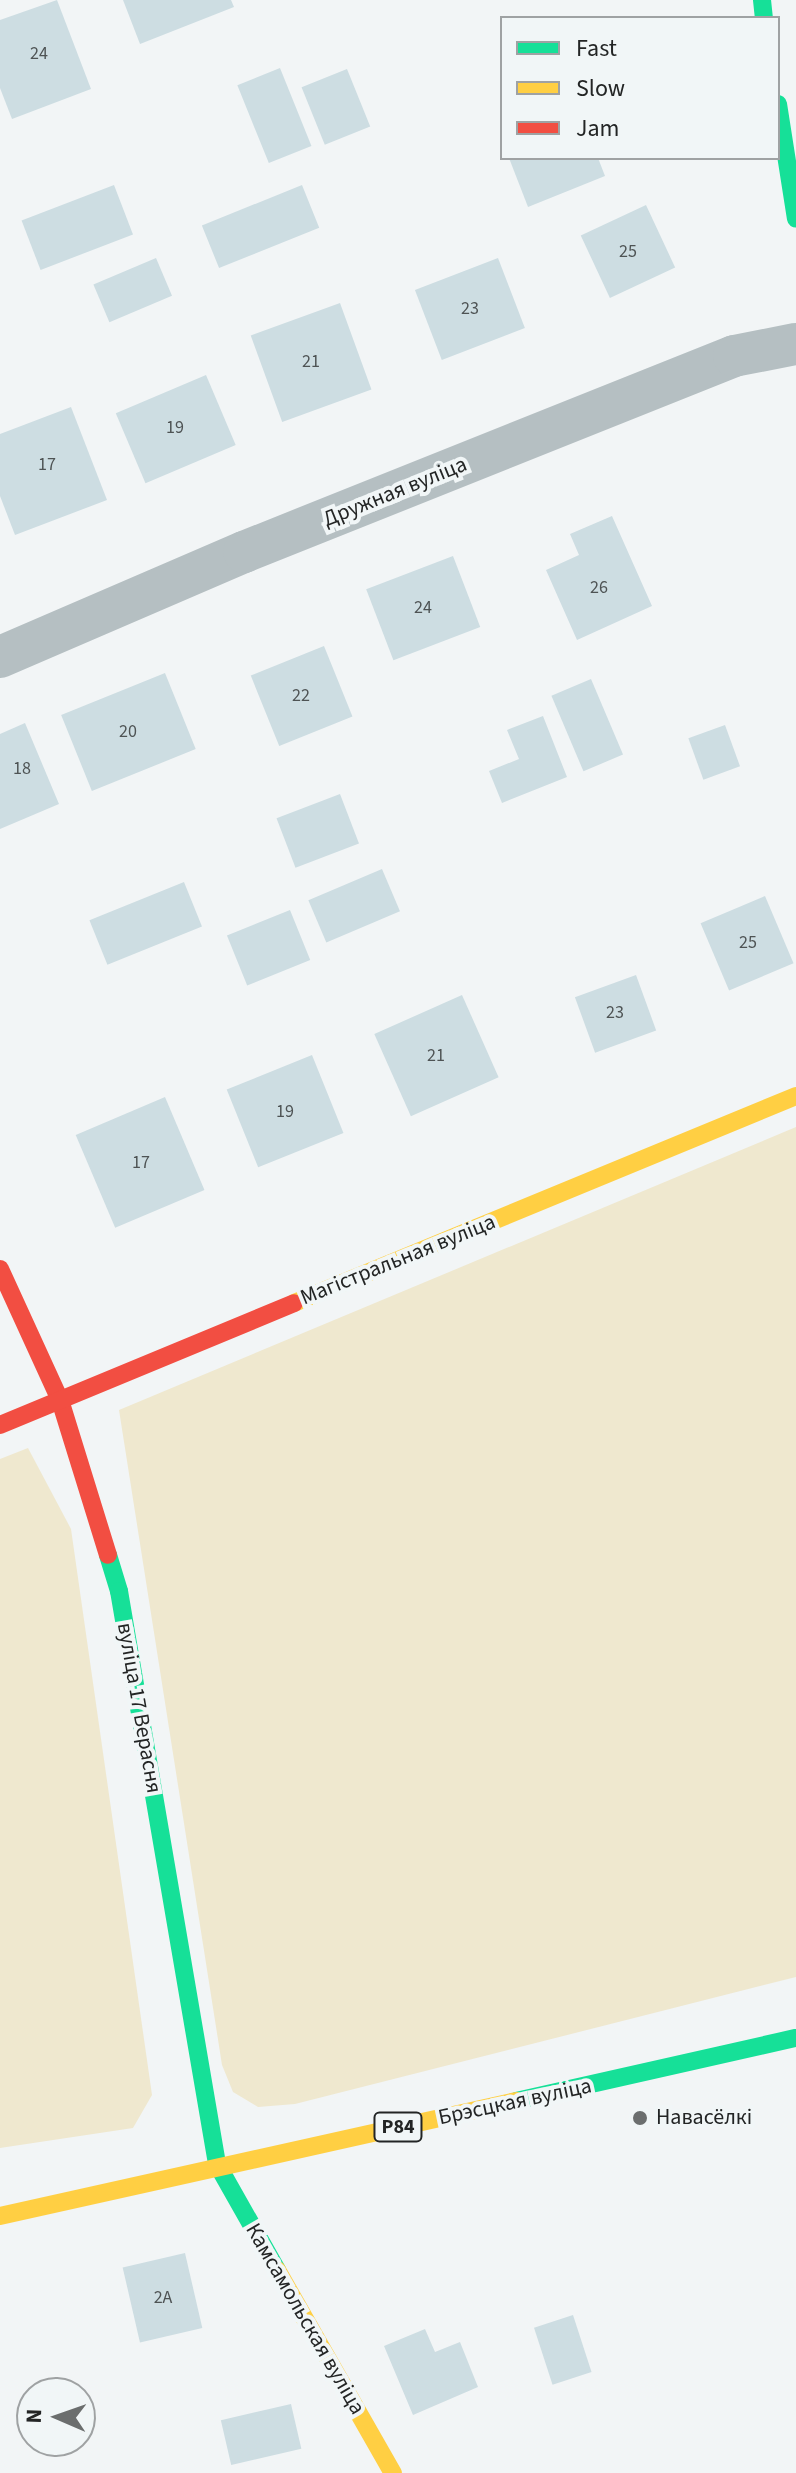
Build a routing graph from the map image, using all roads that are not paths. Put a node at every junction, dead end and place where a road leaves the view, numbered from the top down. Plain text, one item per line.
1 (780, 117) edge
2 (796, 219) edge
3 (796, 344) edge
4 (0, 657) edge
5 (796, 1096) edge
6 (0, 1269) edge
7 (60, 1400) junction
8 (0, 1425) edge
9 (796, 2038) edge
10 (217, 2164) junction
11 (0, 2216) edge
12 (393, 2473) edge

1 - 2 street
3 - 4 street, Дружная вуліца
5 - 7 street, Магістральная вуліца
6 - 7 street, вуліца 17 Верасня
7 - 8 street, Магістральная вуліца
7 - 10 street, вуліца 17 Верасня
9 - 10 street, Брэсцкая вуліца / Р84
10 - 11 street, Брэсцкая вуліца / Р84
10 - 12 street, Камсамольская вуліца

